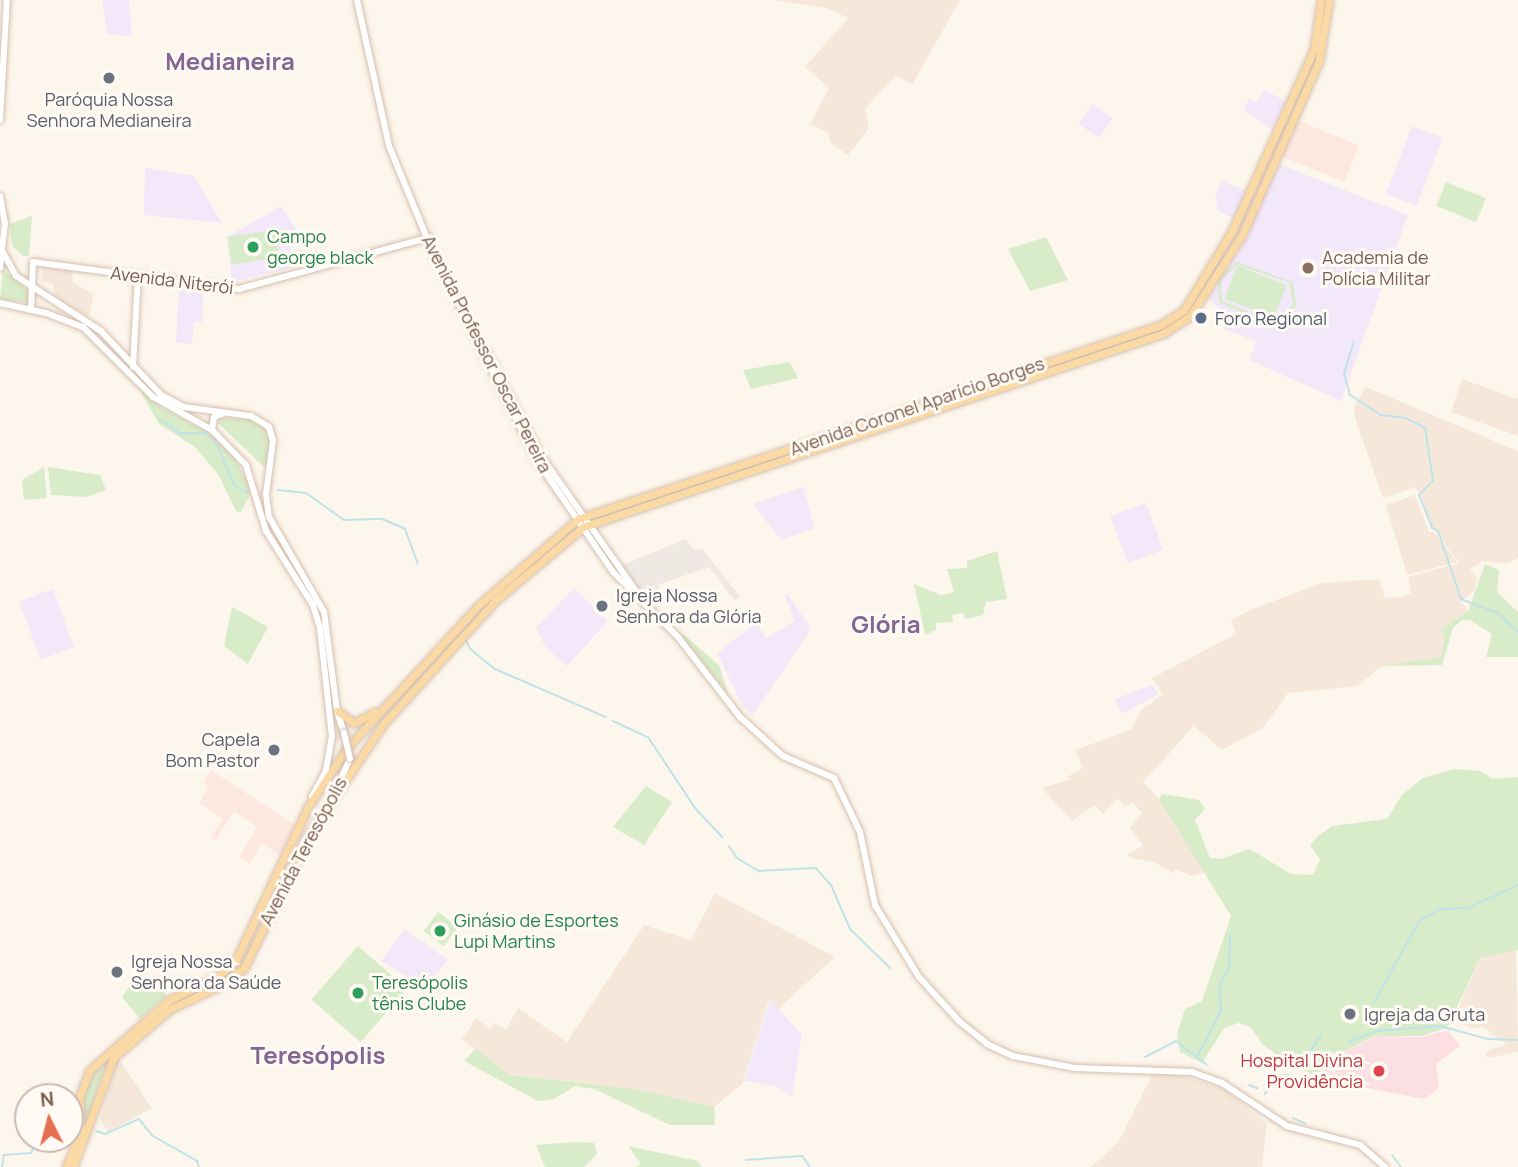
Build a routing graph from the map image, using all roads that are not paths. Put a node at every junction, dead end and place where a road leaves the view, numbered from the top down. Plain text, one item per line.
1 (7, 0) edge
2 (357, 0) edge
3 (1321, 0) edge
4 (1329, 0) edge
5 (0, 120) edge
6 (0, 197) edge
7 (429, 237) junction
8 (1, 249) edge
9 (0, 268) edge
10 (138, 276) junction
11 (32, 287) junction
12 (0, 303) edge
13 (31, 310) junction
14 (133, 365) junction
15 (132, 376) junction
16 (235, 414) junction
17 (212, 430) junction
18 (580, 518) junction
19 (586, 525) junction
20 (304, 593) junction
21 (318, 598) junction
22 (385, 706) junction
23 (337, 714) junction
24 (792, 761) junction
25 (820, 774) junction
26 (832, 775) junction
27 (331, 798) junction
28 (309, 805) junction
29 (849, 808) junction
30 (90, 1070) junction
31 (103, 1085) junction
32 (84, 1091) edge
33 (96, 1112) junction
34 (84, 1113) edge
35 (73, 1167) edge
36 (1385, 1167) edge

1 - 5 main road
2 - 7 main road, Avenida Professor Oscar Pereira
3 - 18 main road, Avenida Coronel Aparício Borges
4 - 19 main road, Avenida Coronel Aparício Borges
6 - 8 main road
7 - 10 main road, Avenida Niterói
7 - 18 main road, Avenida Professor Oscar Pereira
8 - 9 main road
8 - 11 main road, Avenida Teresópolis
10 - 11 main road, Avenida Niterói
10 - 14 main road
11 - 13 main road
11 - 14 main road, Avenida Teresópolis
12 - 13 main road
13 - 15 main road
14 - 15 main road
14 - 16 main road, Avenida Teresópolis
15 - 17 main road
16 - 17 main road
16 - 21 main road, Avenida Teresópolis
17 - 20 main road, Avenida Teresópolis
18 - 19 main road, Avenida Professor Oscar Pereira
18 - 22 main road, Avenida Coronel Aparício Borges
19 - 24 main road, Avenida Professor Oscar Pereira
19 - 27 main road, Avenida Coronel Aparício Borges
20 - 21 main road
20 - 28 main road, Avenida Teresópolis
21 - 23 main road, Avenida Teresópolis
22 - 23 main road
22 - 28 main road, Avenida Coronel Aparício Borges
23 - 27 main road, Avenida Teresópolis, bridge
24 - 25 main road, Avenida Professor Oscar Pereira
24 - 26 main road, Avenida Professor Oscar Pereira
25 - 26 main road
25 - 29 main road, Avenida Professor Oscar Pereira
26 - 29 main road, Avenida Professor Oscar Pereira
27 - 31 main road, Avenida Teresópolis
28 - 30 main road, Avenida Teresópolis
29 - 36 main road, Avenida Professor Oscar Pereira
30 - 31 main road
30 - 32 main road
31 - 33 main road, Avenida Teresópolis
33 - 34 main road
33 - 35 main road, Avenida Teresópolis

